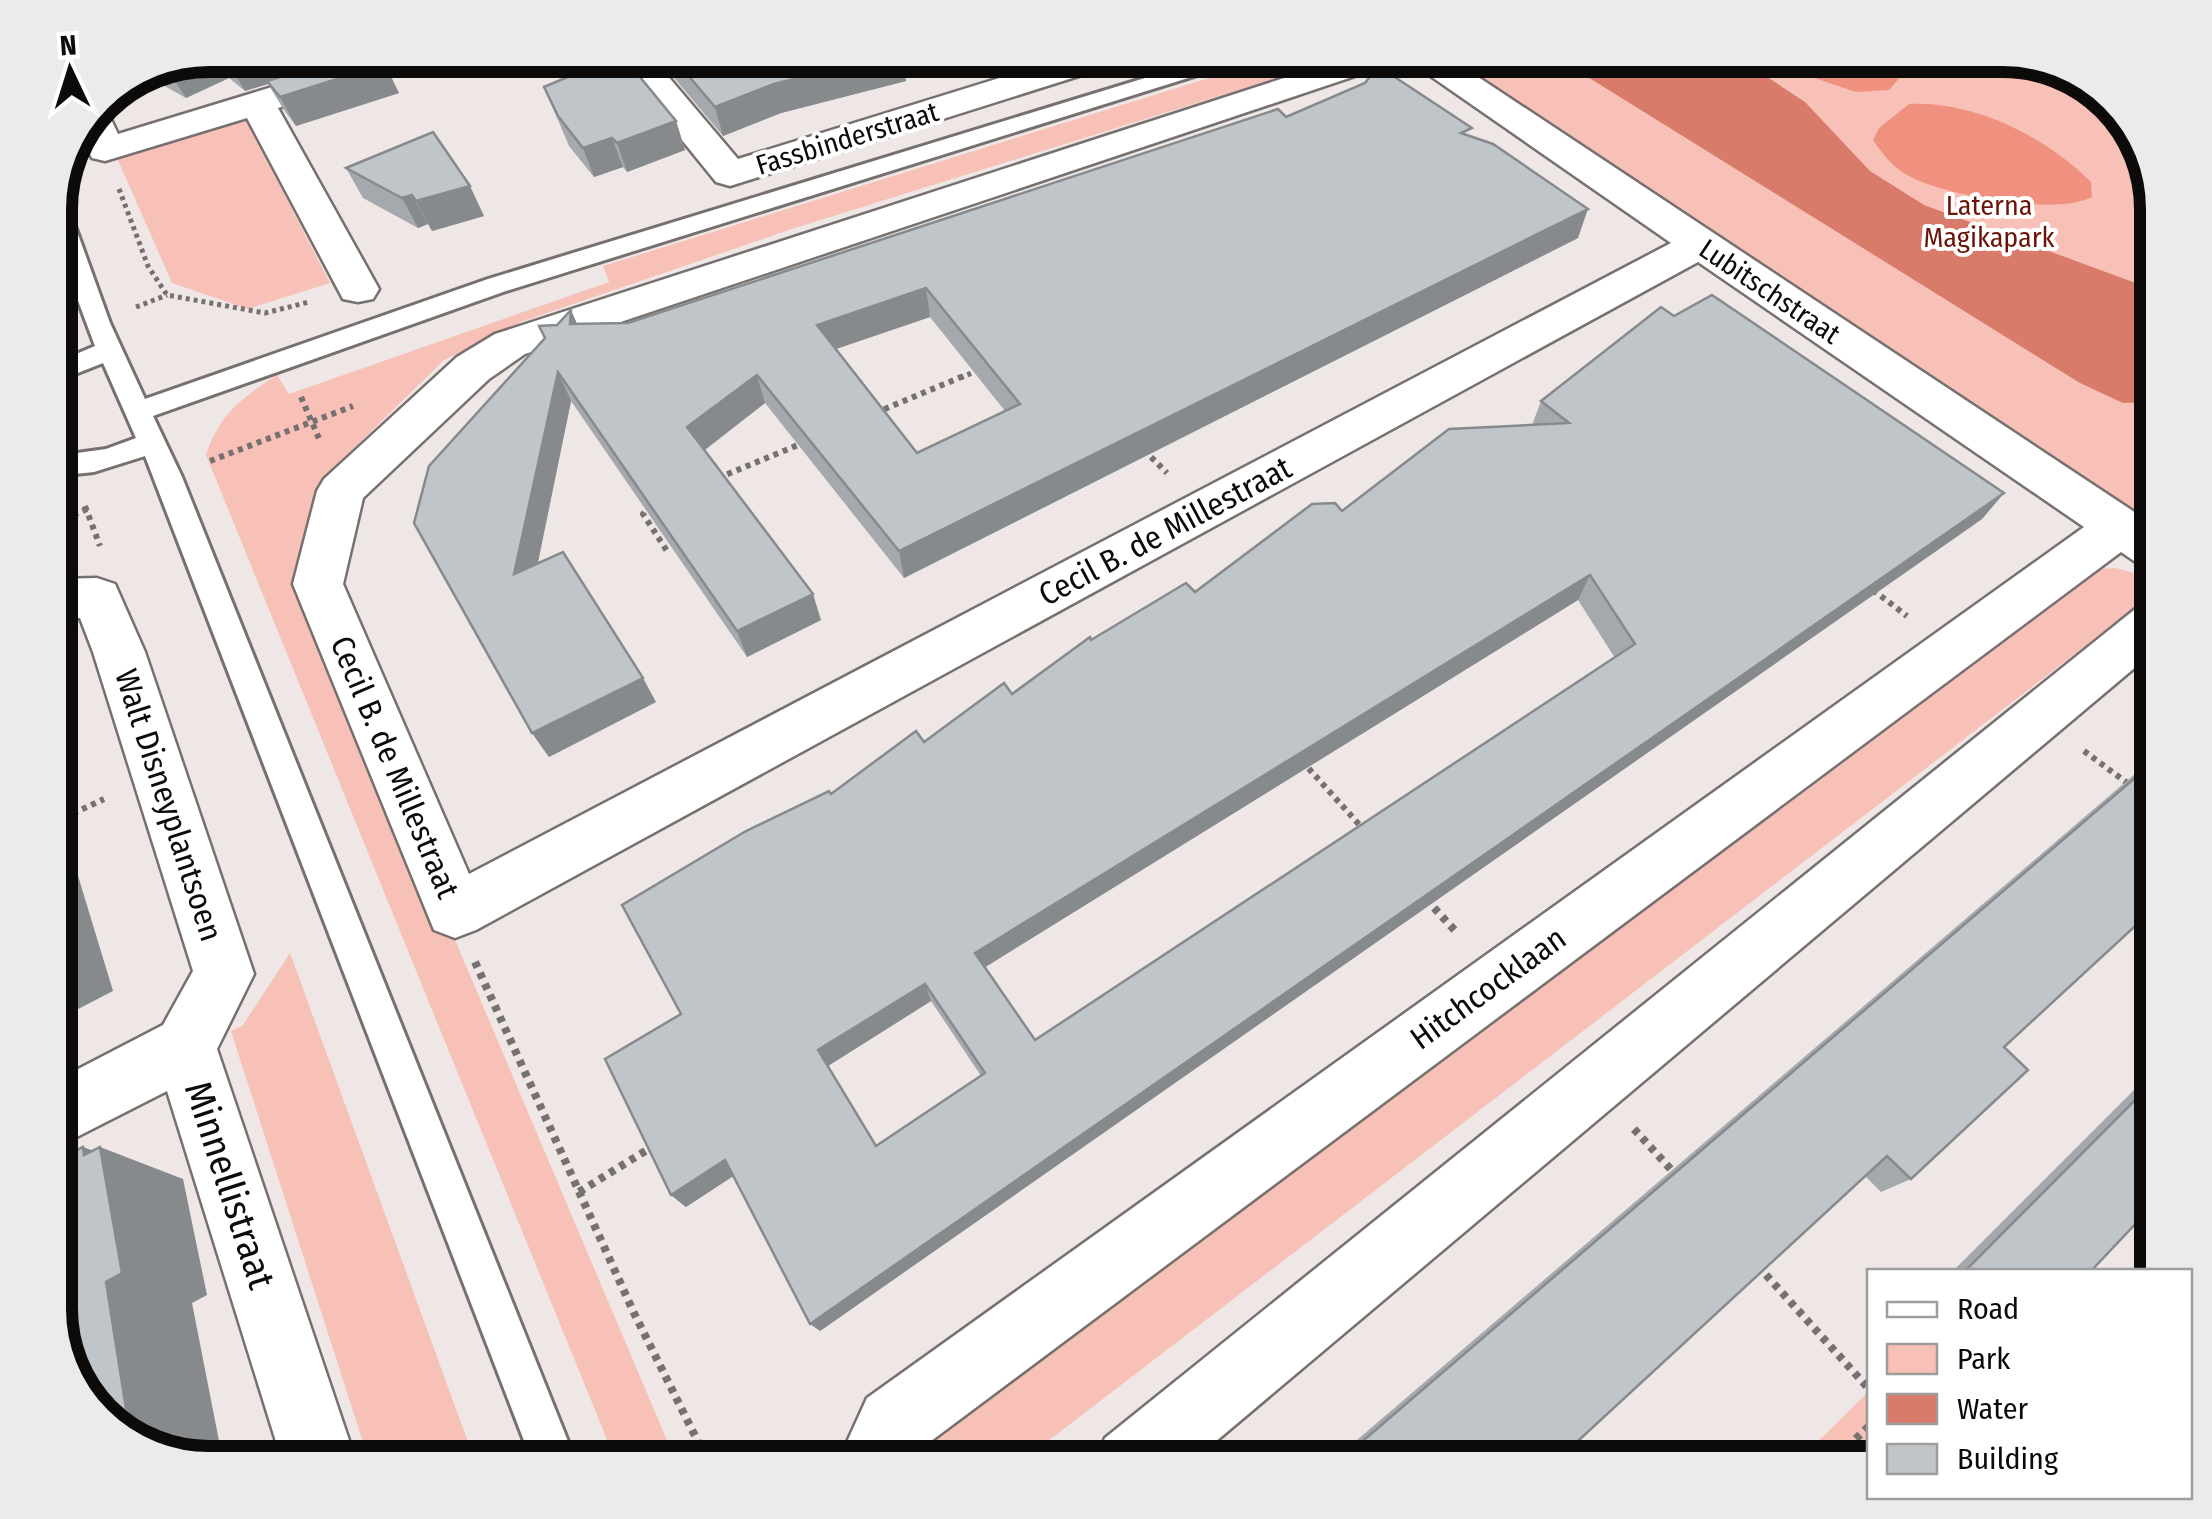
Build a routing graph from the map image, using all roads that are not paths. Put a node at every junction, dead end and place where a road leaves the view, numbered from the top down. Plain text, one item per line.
1 (356, 73) edge
2 (646, 73) edge
3 (1053, 73) edge
4 (1184, 73) edge
5 (1337, 73) edge
6 (1448, 73) edge
7 (257, 104) junction
8 (99, 134) edge
9 (1700, 244) junction
10 (73, 252) edge
11 (358, 289) road end
12 (110, 350) junction
13 (73, 365) edge
14 (146, 426) junction
15 (73, 466) edge
16 (2138, 539) edge
17 (76, 598) edge
18 (2140, 634) edge
19 (185, 1047) junction
20 (73, 1106) edge
21 (314, 1446) edge
22 (548, 1446) edge
23 (882, 1446) edge
24 (1153, 1446) edge

1 - 7 street
2 - 3 street, Fassbinderstraat
4 - 14 lane
5 - 9 street, Cecil B. de Millestraat
6 - 9 street, Lubitschstraat
7 - 8 street
7 - 11 street
9 - 16 street, Lubitschstraat
10 - 12 lane
12 - 13 lane
12 - 14 lane
14 - 15 lane
14 - 22 lane
16 - 23 street, Hitchcocklaan
17 - 19 street, Walt Disneyplantsoen
18 - 24 street
19 - 20 street, Minnellistraat
19 - 21 street, Minnellistraat

